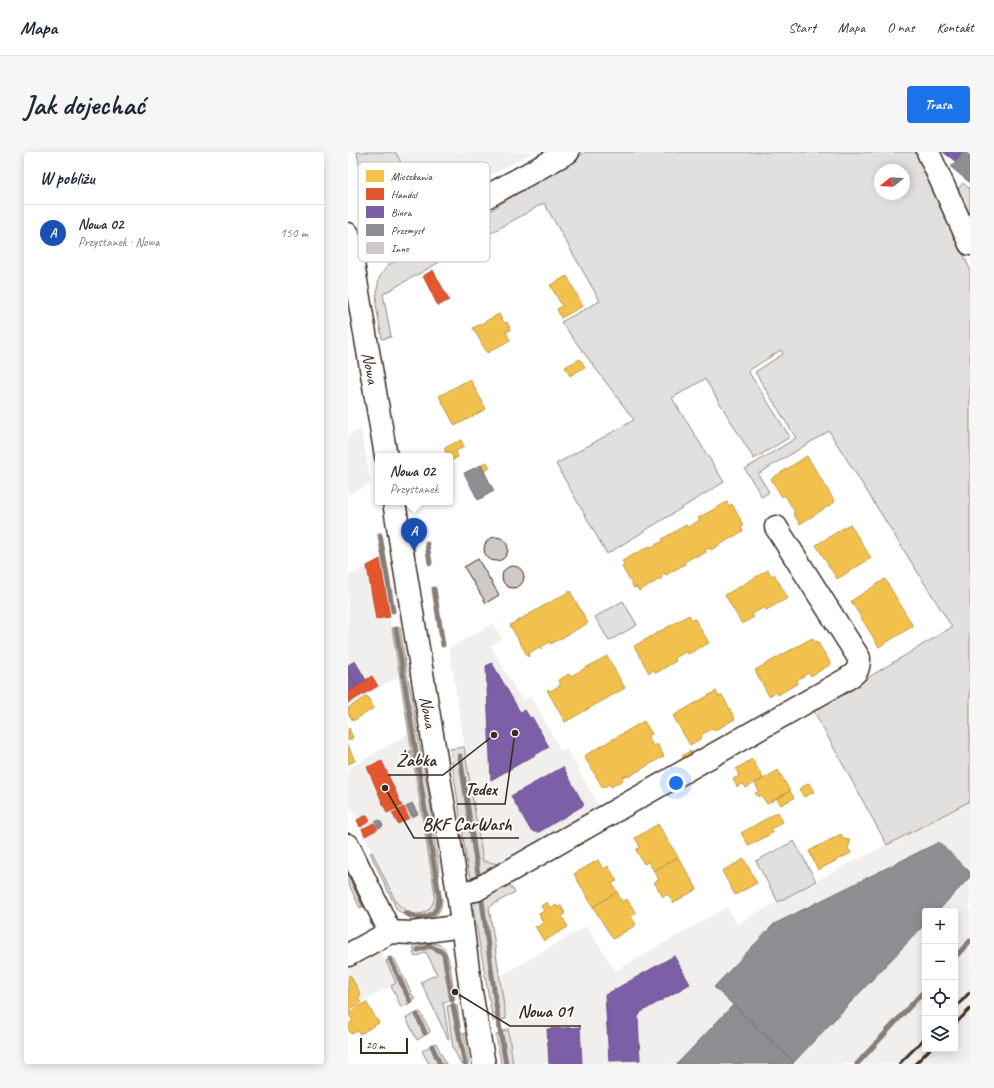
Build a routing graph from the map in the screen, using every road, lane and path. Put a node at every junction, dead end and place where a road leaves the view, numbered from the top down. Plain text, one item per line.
1 (568, 152) edge
2 (928, 152) edge
3 (490, 195) edge
4 (349, 240) edge
5 (970, 244) edge
6 (385, 453) edge
7 (394, 505) edge
8 (776, 527) dead end
9 (348, 845) edge
10 (458, 893) junction
11 (462, 926) junction
12 (390, 932) junction
13 (348, 955) edge
14 (484, 1064) edge

1 - 3 street
2 - 5 street
4 - 6 street, Nowa
7 - 10 street, Nowa
8 - 10 street
9 - 12 street
10 - 11 street, Nowa
11 - 12 street
11 - 14 street, Nowa
12 - 13 street

